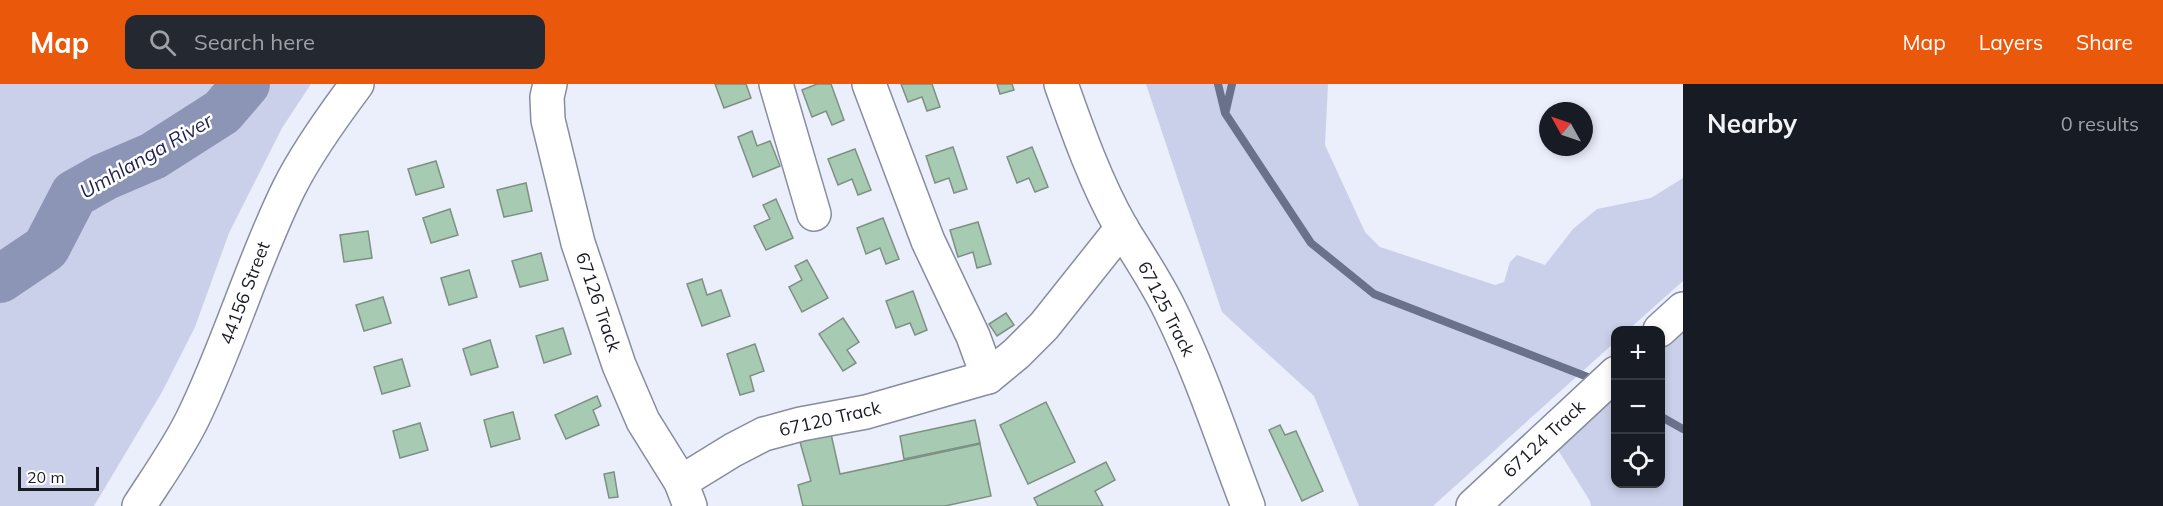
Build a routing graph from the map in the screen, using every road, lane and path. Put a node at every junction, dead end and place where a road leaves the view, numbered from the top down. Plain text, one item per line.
1 (357, 84) edge
2 (550, 84) edge
3 (776, 84) edge
4 (869, 84) edge
5 (1061, 84) edge
6 (814, 214) dead end
7 (1122, 228) junction
8 (1683, 309) edge
9 (1664, 326) edge
10 (988, 377) junction
11 (1611, 378) edge
12 (686, 494) edge
13 (140, 506) edge
14 (1248, 506) edge
15 (1473, 506) edge

1 - 13 street, 44156 Street
2 - 12 street, 67126 Track
3 - 6 street
4 - 10 street
5 - 7 street, 67125 Track
7 - 10 street, 67120 Track
7 - 14 street, 67125 Track
8 - 9 street
10 - 12 street, 67120 Track
11 - 15 street, 67124 Track

